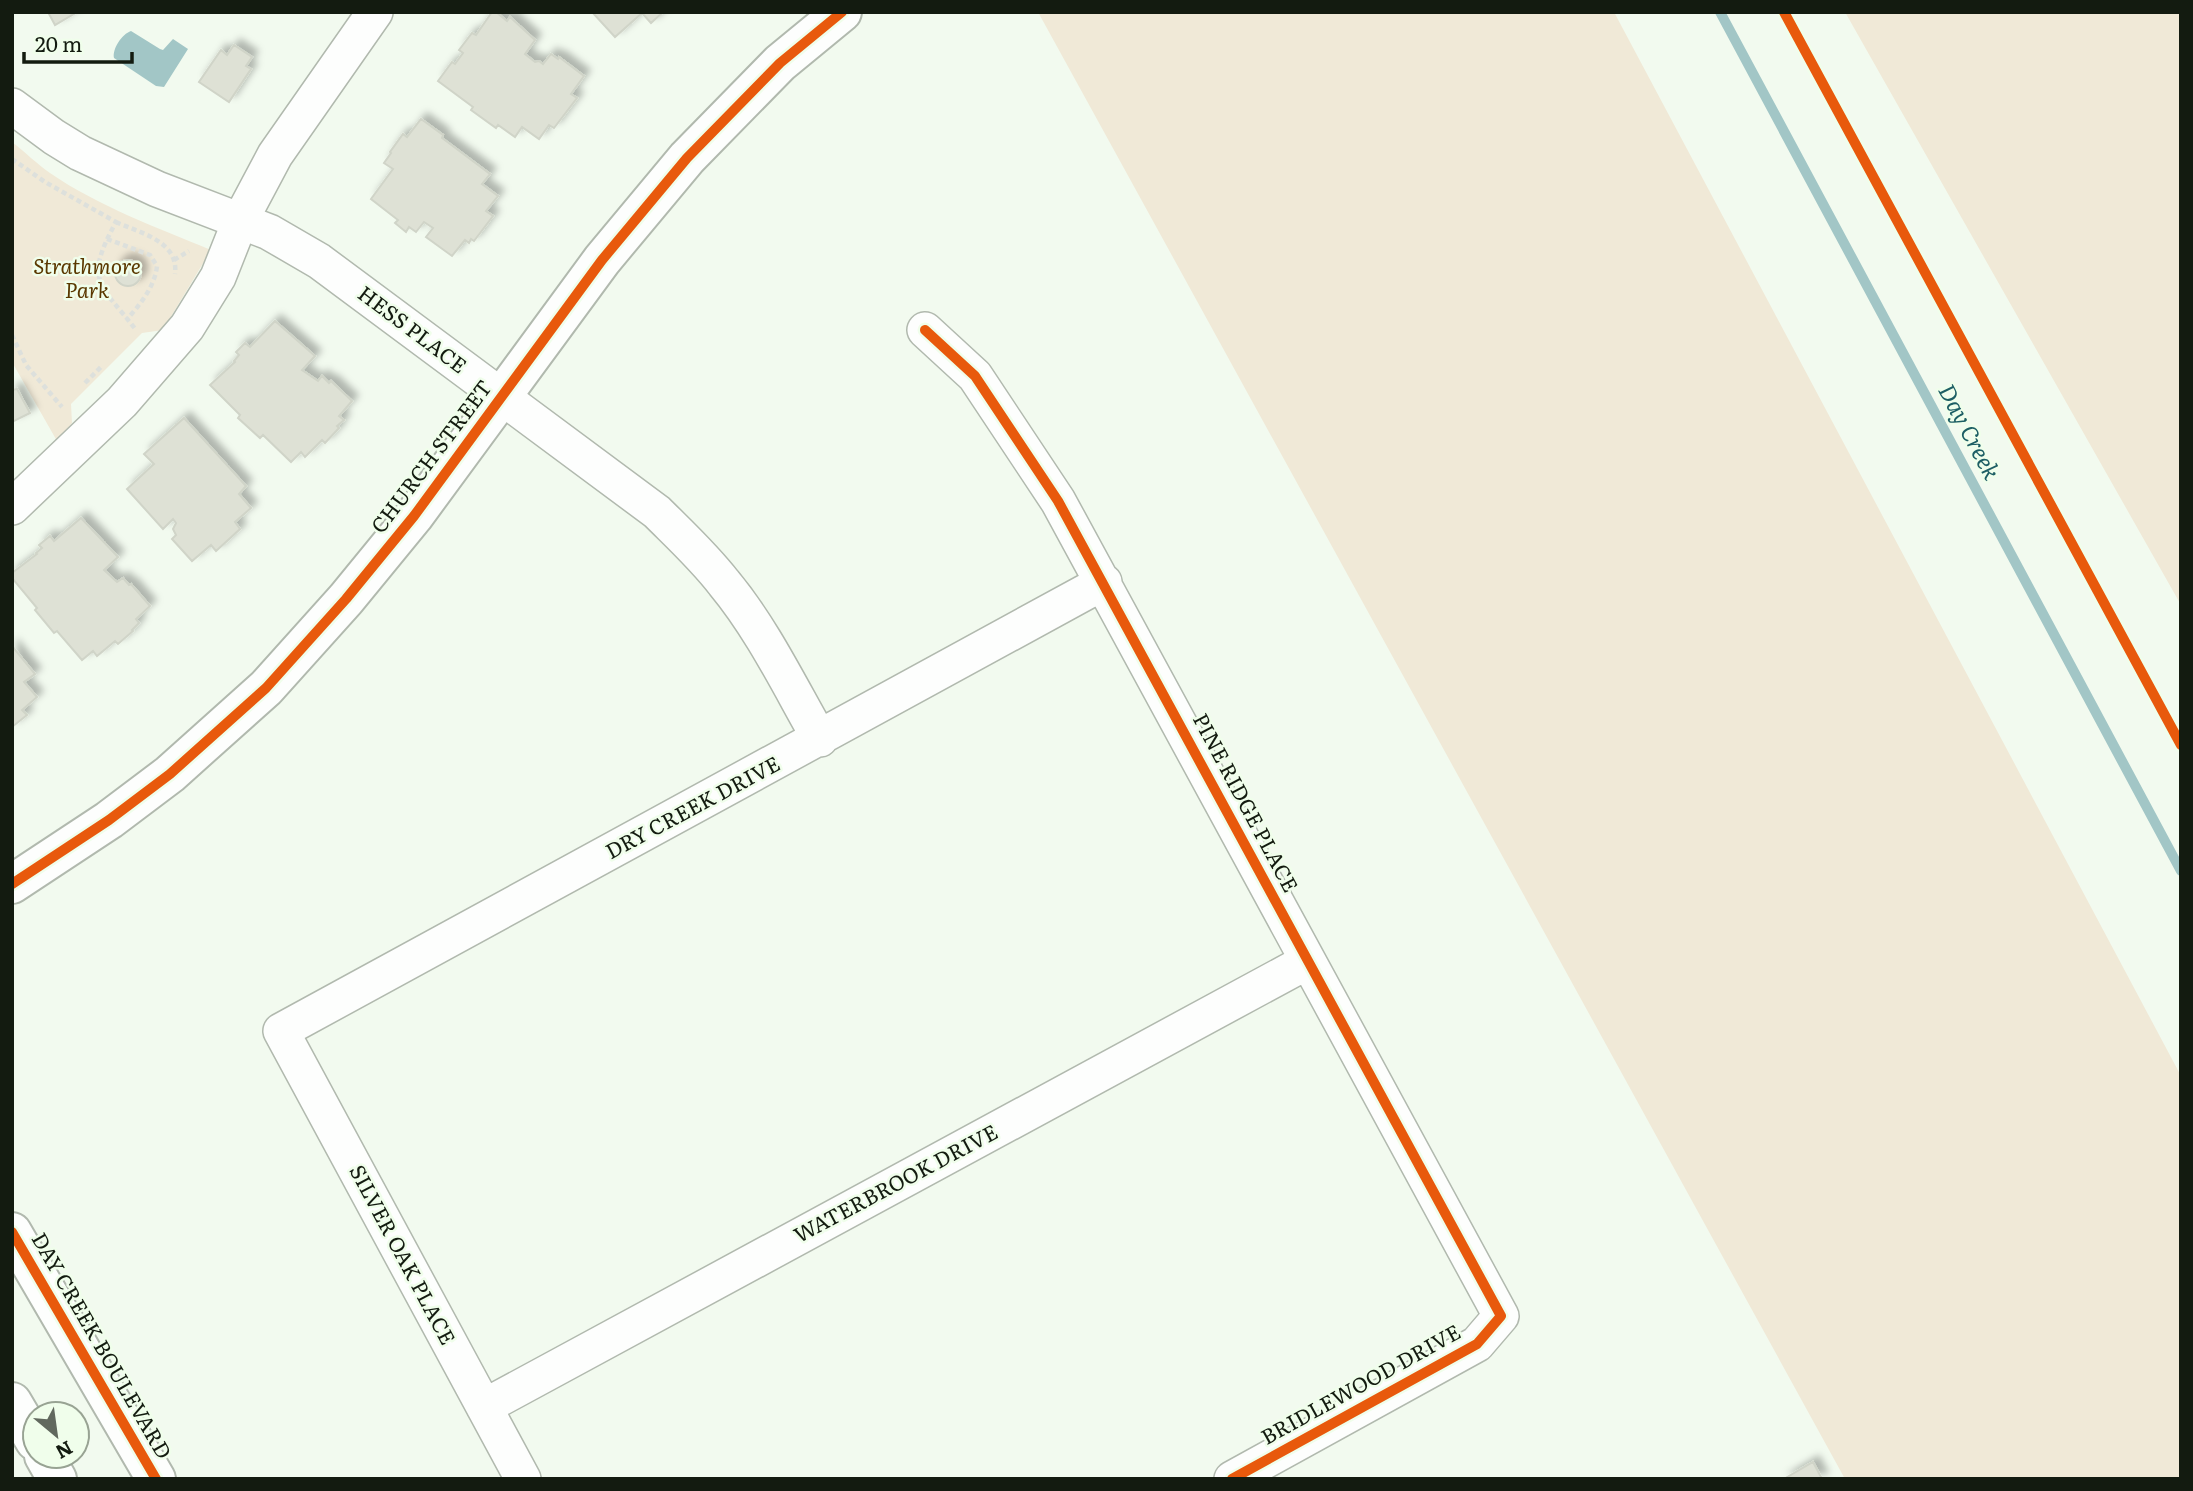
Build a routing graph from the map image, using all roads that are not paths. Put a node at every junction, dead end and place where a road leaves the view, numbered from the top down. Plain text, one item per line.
1 (375, 12) edge
2 (842, 12) edge
3 (12, 106) edge
4 (241, 219) junction
5 (925, 330) dead end
6 (501, 397) junction
7 (12, 507) edge
8 (1104, 582) junction
9 (820, 739) junction
10 (12, 884) edge
11 (1308, 961) junction
12 (281, 1031) joint
13 (12, 1232) edge
14 (1502, 1316) joint
15 (12, 1402) edge
16 (484, 1407) junction
17 (21, 1417) edge
18 (156, 1479) edge
19 (523, 1479) edge
20 (1232, 1479) edge

1 - 4 street
2 - 6 main road, CHURCH STREET
3 - 4 street, HESS PLACE
4 - 6 street, HESS PLACE
4 - 7 street
5 - 8 street, PINE RIDGE PLACE
6 - 9 street, HESS PLACE
6 - 10 main road, CHURCH STREET
8 - 9 street, DRY CREEK DRIVE
8 - 11 street, PINE RIDGE PLACE
9 - 12 street, DRY CREEK DRIVE
11 - 14 street, PINE RIDGE PLACE
11 - 16 street, WATERBROOK DRIVE
12 - 16 street, SILVER OAK PLACE
13 - 18 main road, DAY CREEK BOULEVARD
14 - 20 street, BRIDLEWOOD DRIVE
15 - 17 main road
16 - 19 street, SILVER OAK PLACE

